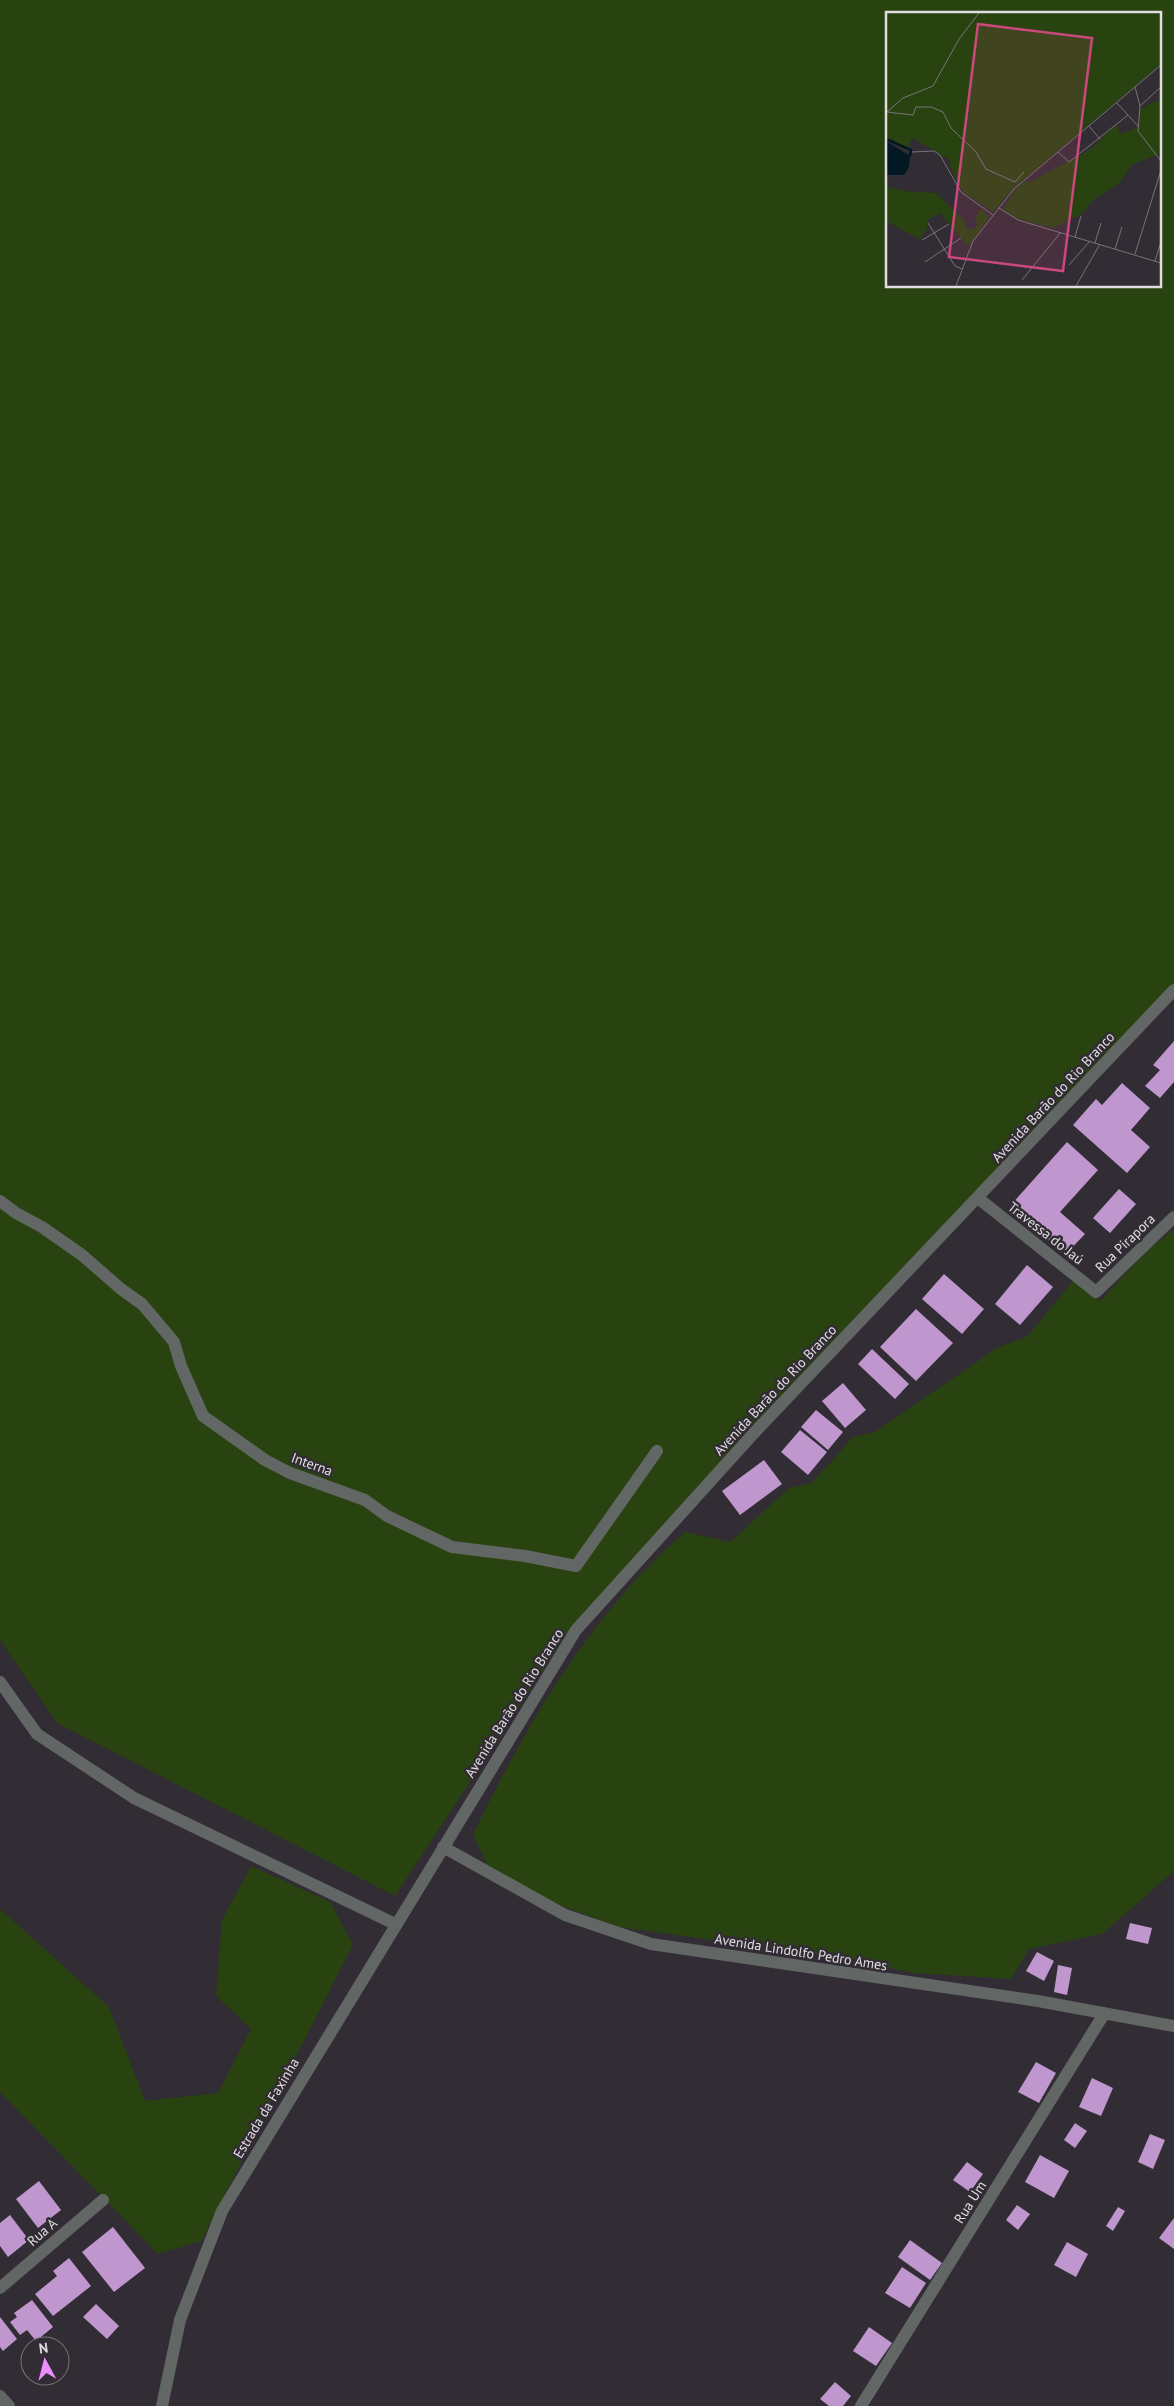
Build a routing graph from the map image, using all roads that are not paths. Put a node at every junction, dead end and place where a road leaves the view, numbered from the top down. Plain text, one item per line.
1 (1174, 990) edge
2 (978, 1198) junction
3 (0, 1202) edge
4 (1174, 1217) edge
5 (1096, 1292) joint
6 (657, 1451) dead end
7 (0, 1682) edge
8 (443, 1847) junction
9 (395, 1924) junction
10 (1104, 2014) junction
11 (1174, 2026) edge
12 (103, 2200) dead end
13 (0, 2288) edge
14 (0, 2396) edge
15 (9, 2406) edge
16 (162, 2406) edge
17 (861, 2406) edge

1 - 2 street, Avenida Barão do Rio Branco
2 - 5 street, Travessa do Jaú
2 - 8 street, Avenida Barão do Rio Branco
3 - 6 street, Interna
4 - 5 street, Rua Pirapora
7 - 9 street
8 - 9 street, Estrada da Faxinha
8 - 10 street, Avenida Lindolfo Pedro Ames
9 - 16 street, Estrada da Faxinha
10 - 11 street, Avenida Lindolfo Pedro Ames
10 - 17 street, Rua Um
12 - 13 street, Rua A
14 - 15 street

